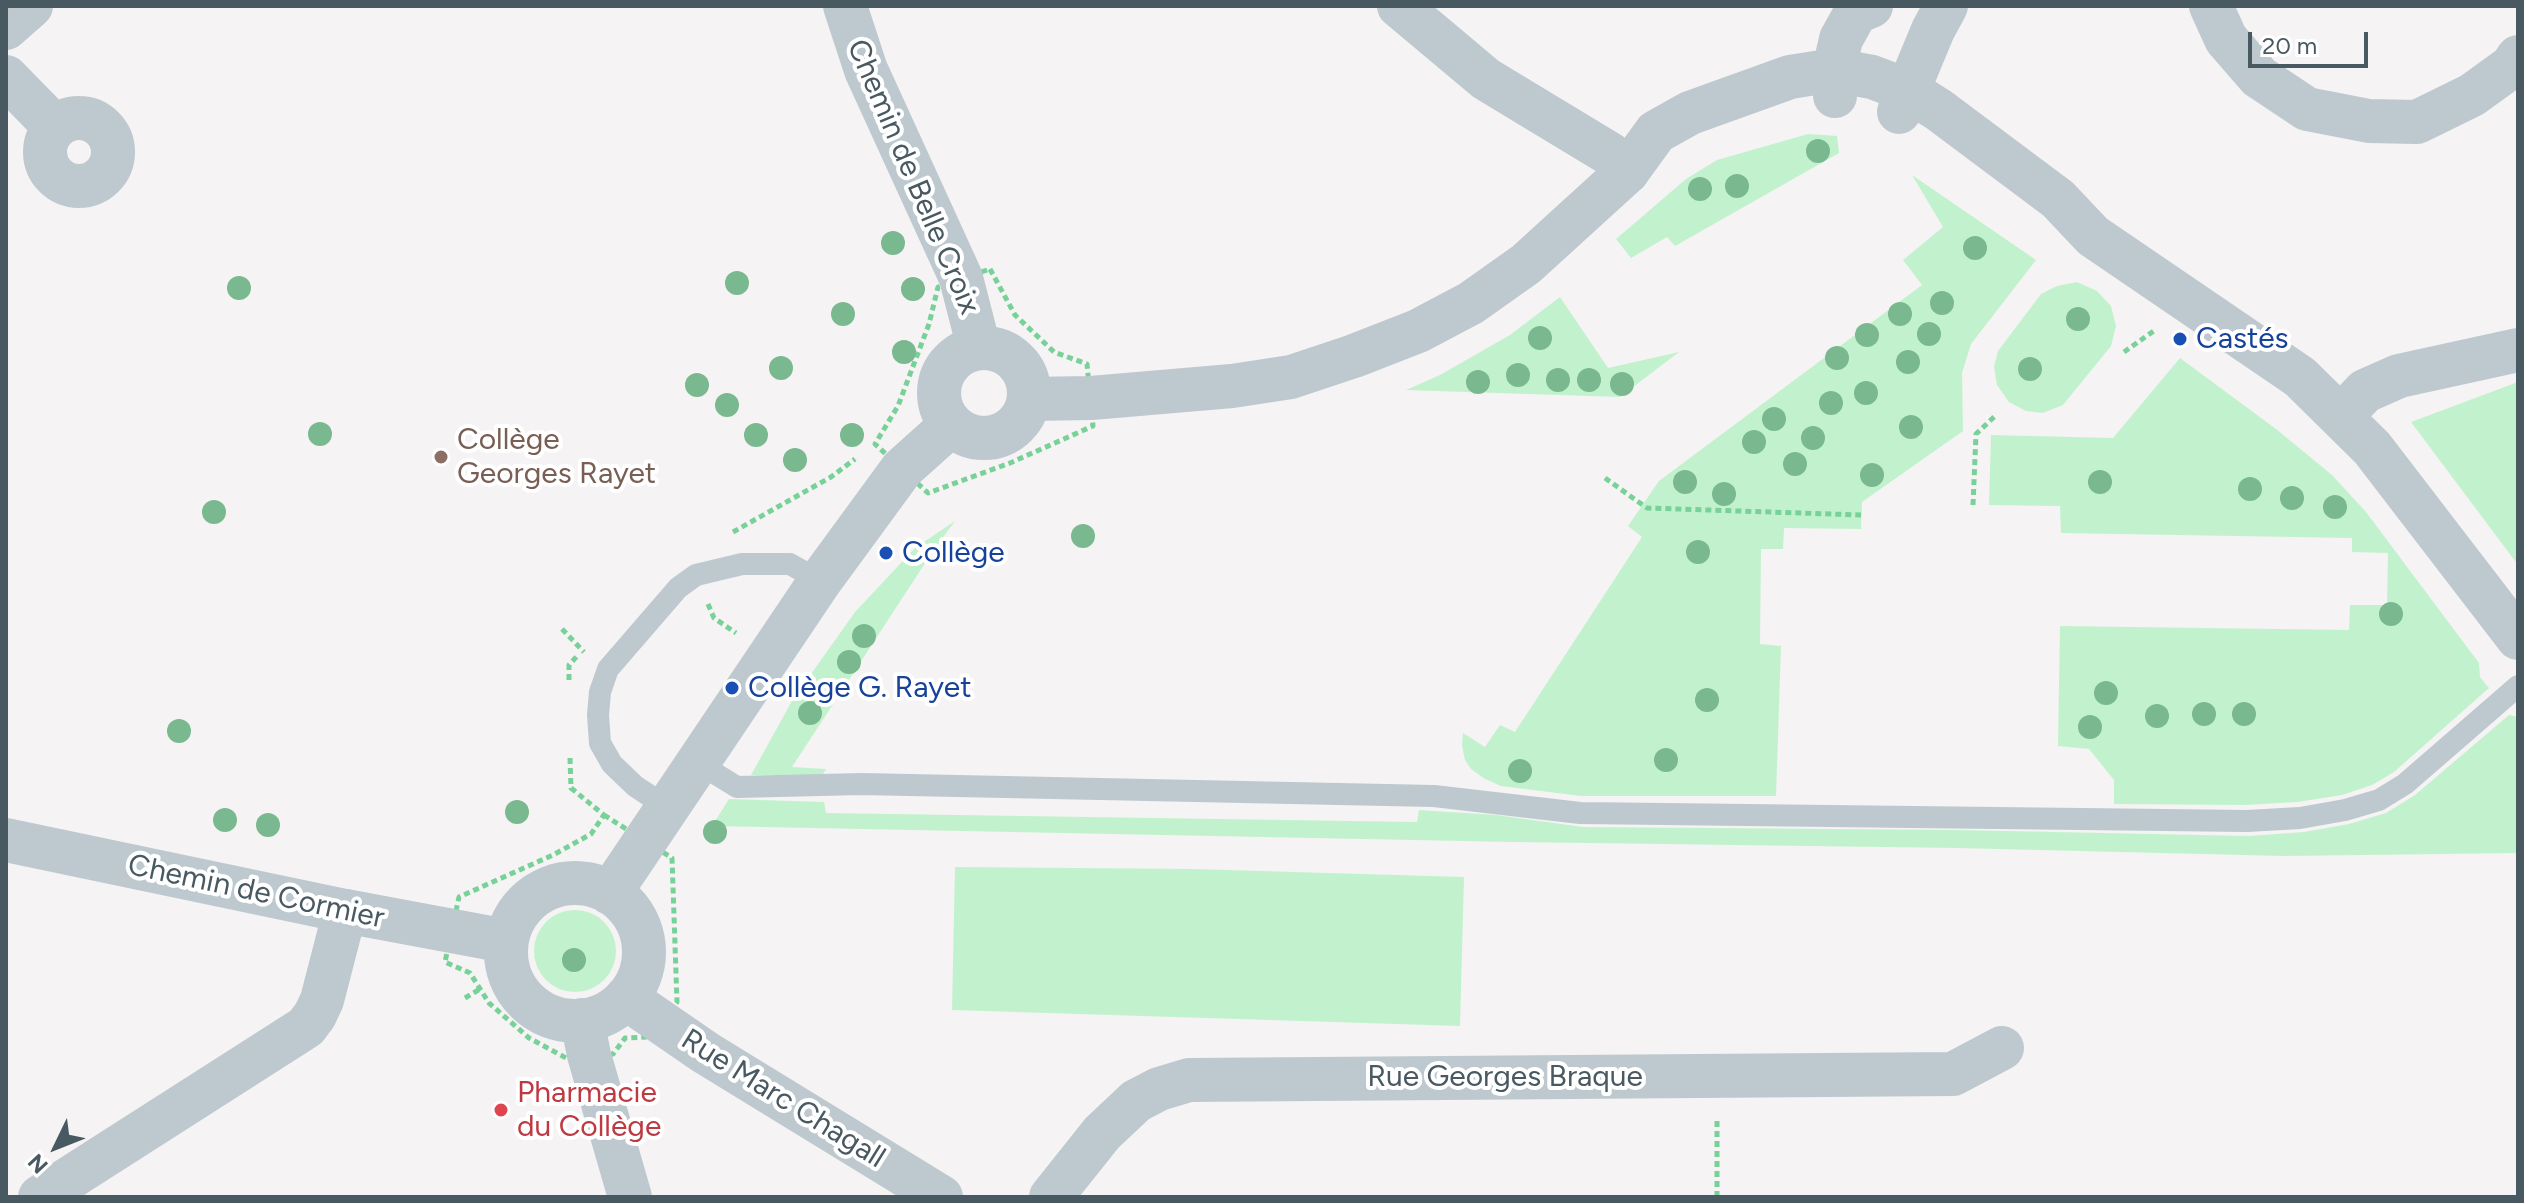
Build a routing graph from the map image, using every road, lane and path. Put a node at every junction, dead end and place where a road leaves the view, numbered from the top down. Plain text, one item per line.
1 (31, 6) edge
2 (845, 6) edge
3 (1399, 6) edge
4 (1871, 6) edge
5 (2211, 6) edge
6 (1933, 14) edge
7 (6, 28) edge
8 (2518, 57) edge
9 (6, 77) edge
10 (1834, 83) junction
11 (1904, 101) junction
12 (55, 127) dead end
13 (1627, 172) junction
14 (2156, 329) dead end
15 (979, 348) junction
16 (2518, 350) edge
17 (2124, 352) dead end
18 (1029, 399) junction
19 (1995, 416) dead end
20 (2341, 416) junction
21 (951, 425) junction
22 (1605, 478) dead end
23 (1973, 505) dead end
24 (1861, 515) dead end
25 (696, 575) junction
26 (820, 581) junction
27 (2518, 638) edge
28 (770, 656) junction
29 (2518, 686) edge
30 (698, 763) junction
31 (657, 825) junction
32 (6, 840) edge
33 (610, 893) junction
34 (345, 911) junction
35 (452, 932) junction
36 (506, 941) junction
37 (480, 989) junction
38 (465, 998) dead end
39 (643, 1010) junction
40 (585, 1038) junction
41 (2002, 1048) dead end
42 (1717, 1075) junction
43 (45, 1196) edge
44 (630, 1197) edge
45 (941, 1197) edge
46 (1051, 1197) edge
47 (1717, 1197) edge

1 - 7 street
2 - 15 street, Chemin de Belle Croix
3 - 13 street
4 - 10 street
5 - 8 street
6 - 11 street
9 - 12 street
10 - 11 street
10 - 13 street
11 - 20 street
13 - 18 street
14 - 17 path
15 - 18 street
15 - 21 street
16 - 20 street
18 - 21 street
19 - 23 path
20 - 27 street
21 - 26 street
22 - 24 path
25 - 26 lane
25 - 28 path
25 - 31 lane
26 - 28 street
28 - 30 street
29 - 30 lane
30 - 31 street
31 - 33 street
31 - 35 path
31 - 39 path
32 - 34 street, Chemin de Cormier
33 - 36 street
33 - 39 street
34 - 35 street, Chemin de Cormier
34 - 43 street
35 - 36 street, Chemin de Cormier
35 - 37 path
36 - 40 street
37 - 38 path
37 - 40 path
39 - 40 street
39 - 40 path
39 - 45 street, Rue Marc Chagall
40 - 44 street
41 - 42 street, Rue Georges Braque
42 - 46 street, Rue Georges Braque
42 - 47 path

